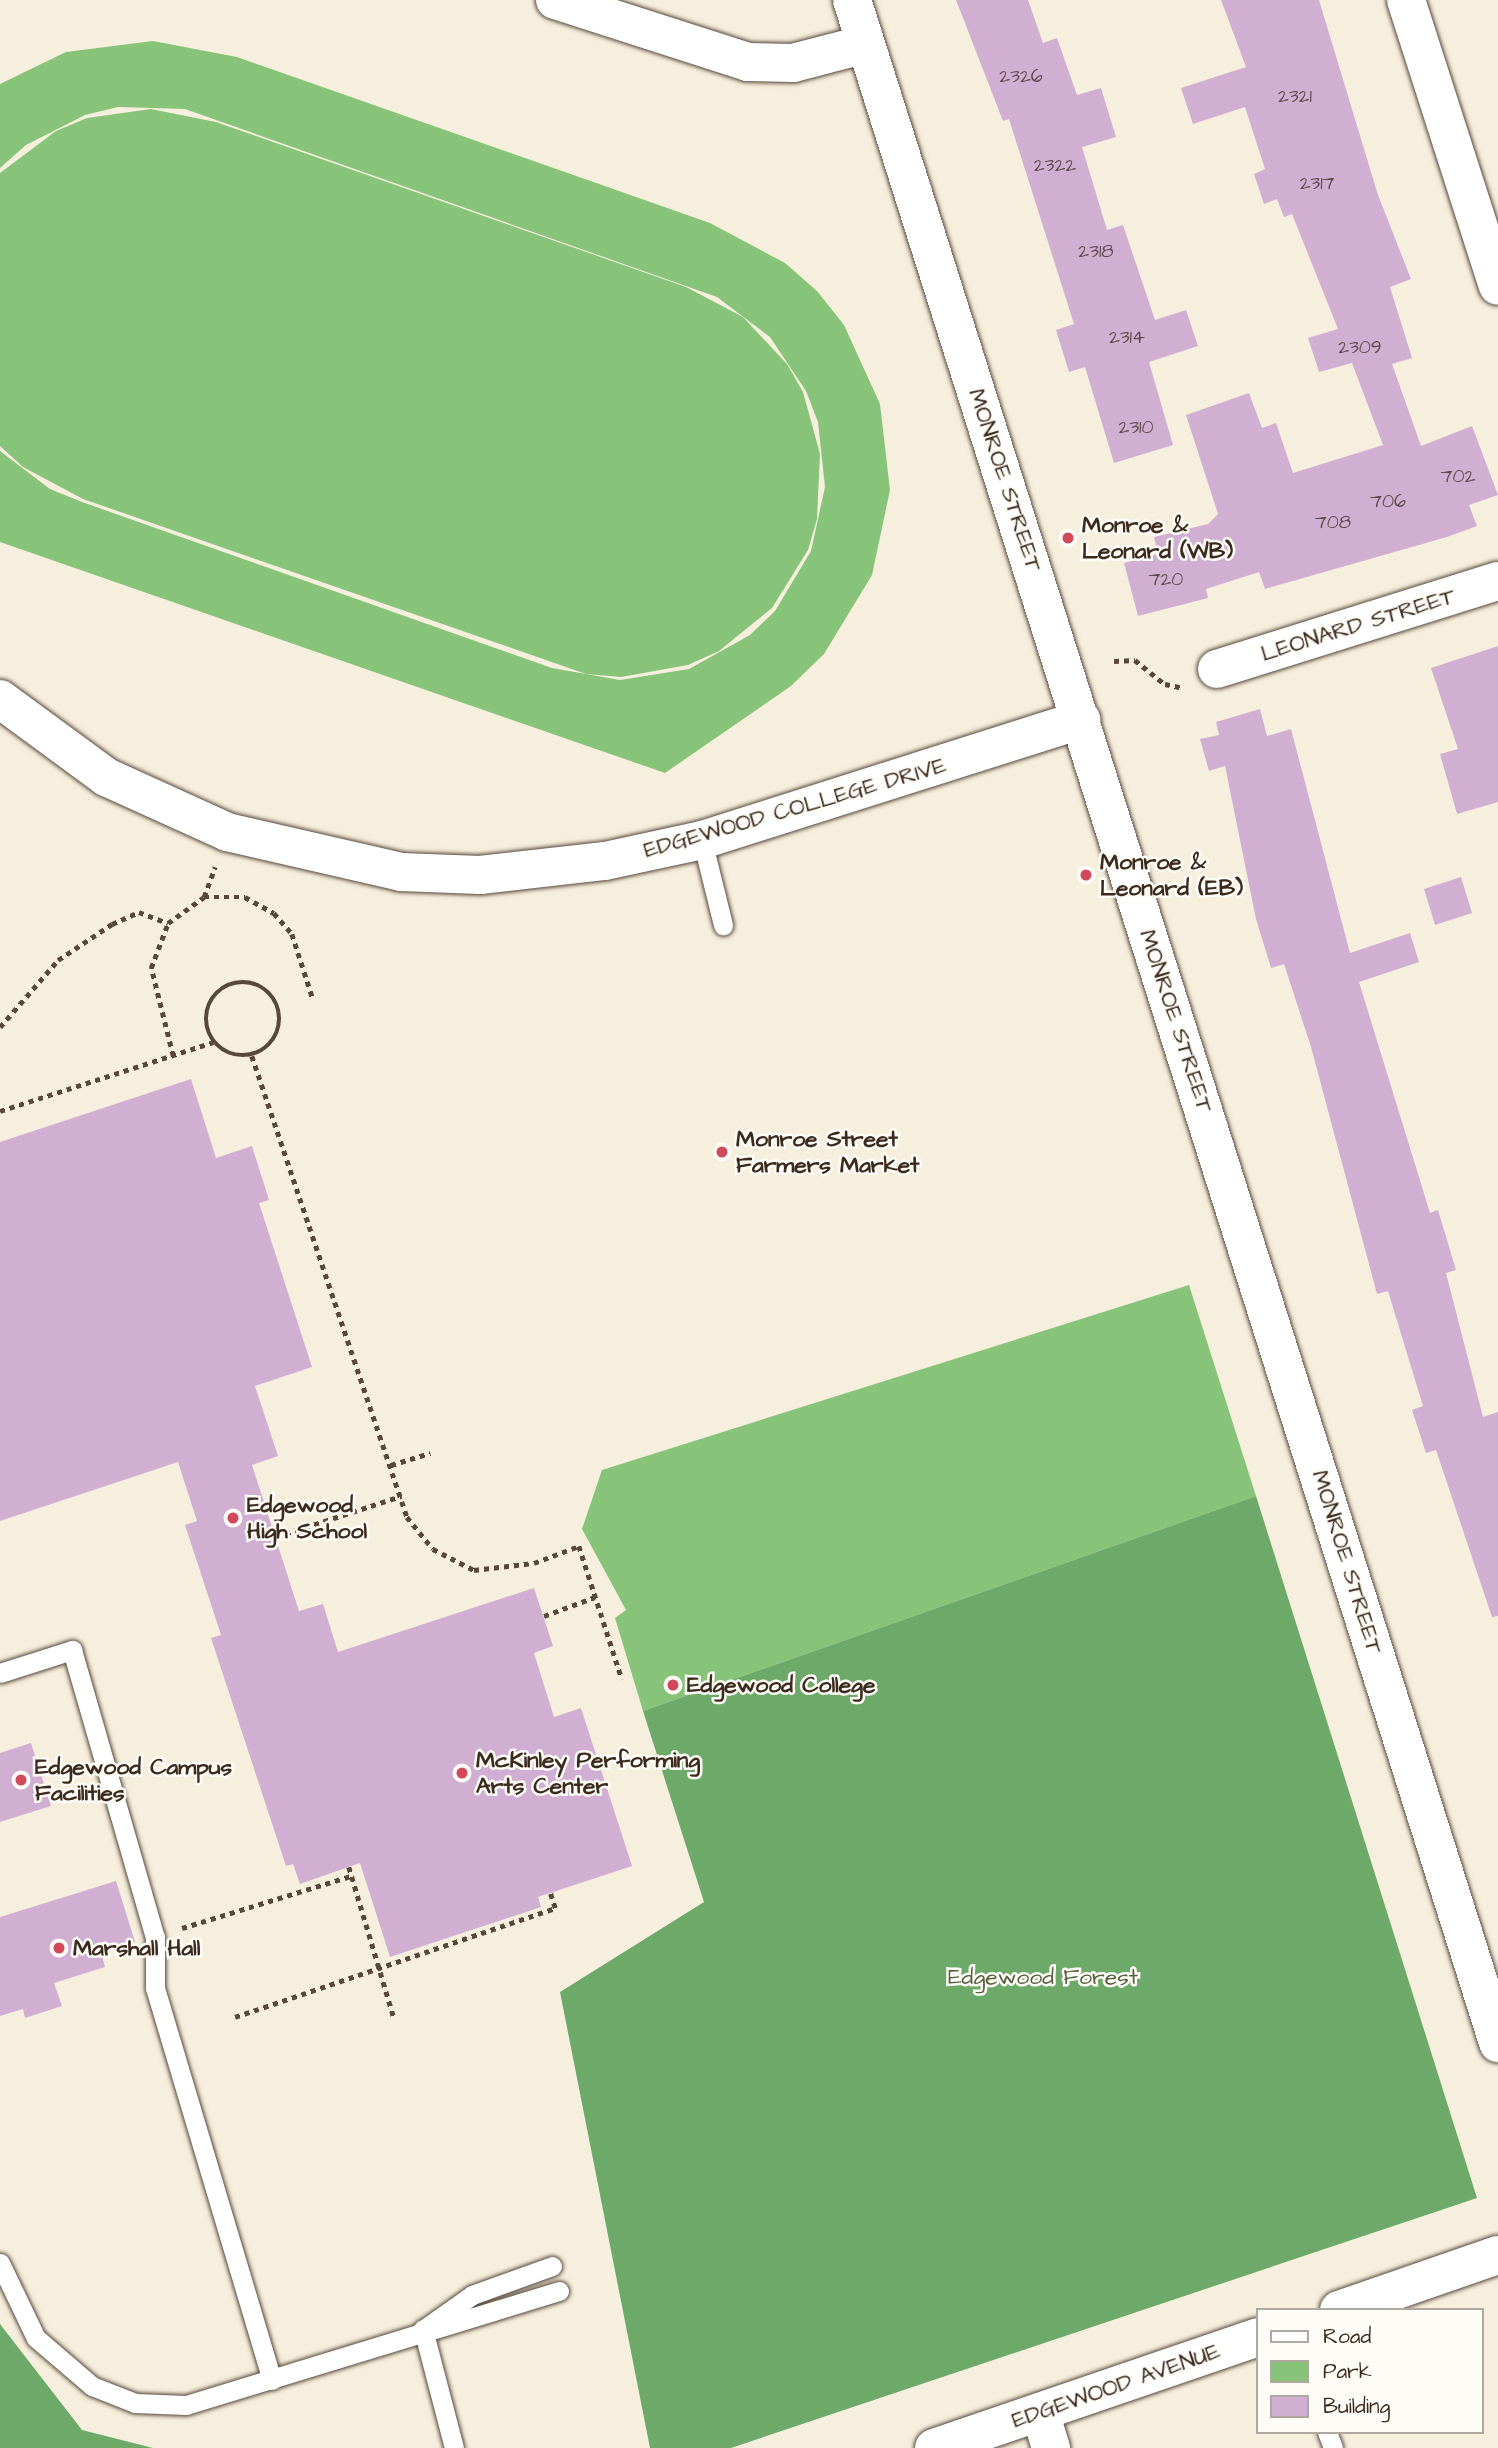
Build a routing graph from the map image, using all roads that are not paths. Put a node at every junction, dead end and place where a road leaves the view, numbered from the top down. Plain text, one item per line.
1 (555, 0) edge
2 (852, 0) edge
3 (1406, 0) edge
4 (866, 44) junction
5 (1498, 286) edge
6 (1498, 581) edge
7 (1217, 669) road end
8 (0, 699) edge
9 (1081, 720) junction
10 (702, 840) junction
11 (723, 925) dead end
12 (0, 1673) edge
13 (1498, 2043) edge
14 (1498, 2255) edge
15 (0, 2263) edge
16 (552, 2266) dead end
17 (559, 2291) dead end
18 (1345, 2308) edge
19 (423, 2329) junction
20 (1256, 2338) edge
21 (272, 2380) junction
22 (1040, 2412) junction
23 (454, 2448) edge
24 (934, 2448) edge
25 (1051, 2448) edge

1 - 4 street
2 - 4 street, MONROE STREET
3 - 5 street
4 - 9 street, MONROE STREET
6 - 7 street, LEONARD STREET
8 - 10 street, EDGEWOOD COLLEGE DRIVE
9 - 10 street, EDGEWOOD COLLEGE DRIVE
9 - 13 street, MONROE STREET
10 - 11 lane
12 - 21 lane
14 - 18 street
15 - 21 lane
16 - 19 lane
17 - 19 lane
19 - 21 lane
19 - 23 lane
20 - 22 street, EDGEWOOD AVENUE
22 - 24 street, EDGEWOOD AVENUE
22 - 25 street

